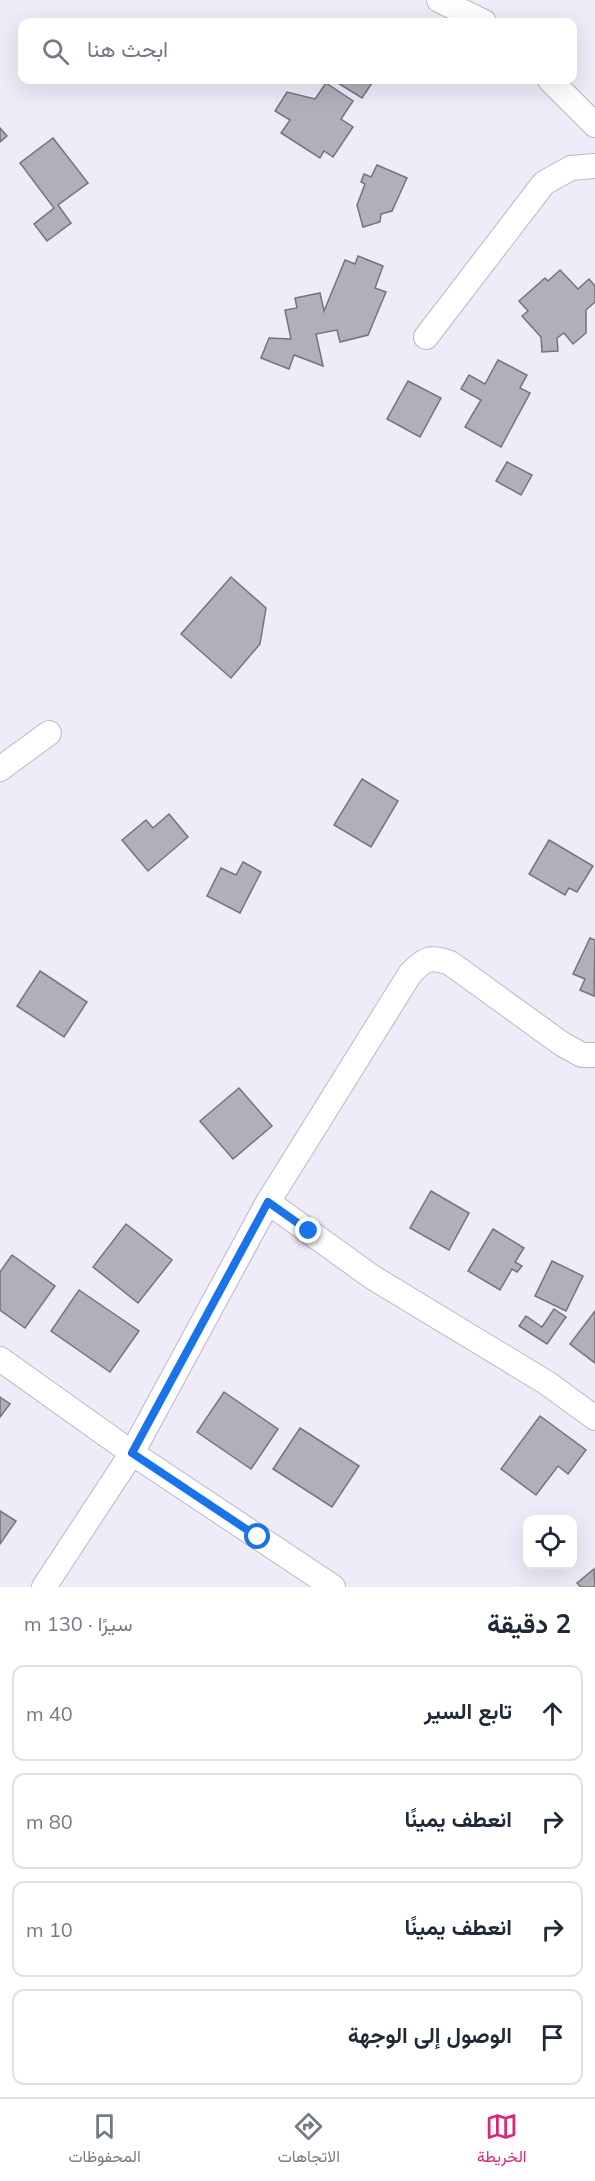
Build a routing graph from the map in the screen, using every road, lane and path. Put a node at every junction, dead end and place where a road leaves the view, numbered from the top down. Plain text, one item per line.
1 (439, 0) edge
2 (476, 18) edge
3 (554, 84) edge
4 (595, 125) edge
5 (595, 166) edge
6 (426, 337) dead end
7 (49, 733) dead end
8 (0, 769) edge
9 (595, 1055) edge
10 (268, 1202) junction
11 (0, 1359) edge
12 (595, 1418) edge
13 (132, 1453) junction
14 (44, 1587) edge
15 (333, 1587) edge

1 - 2 street
3 - 4 street
5 - 6 street
7 - 8 street
9 - 10 street
10 - 12 street
10 - 13 street
11 - 13 street
13 - 14 street
13 - 15 street

